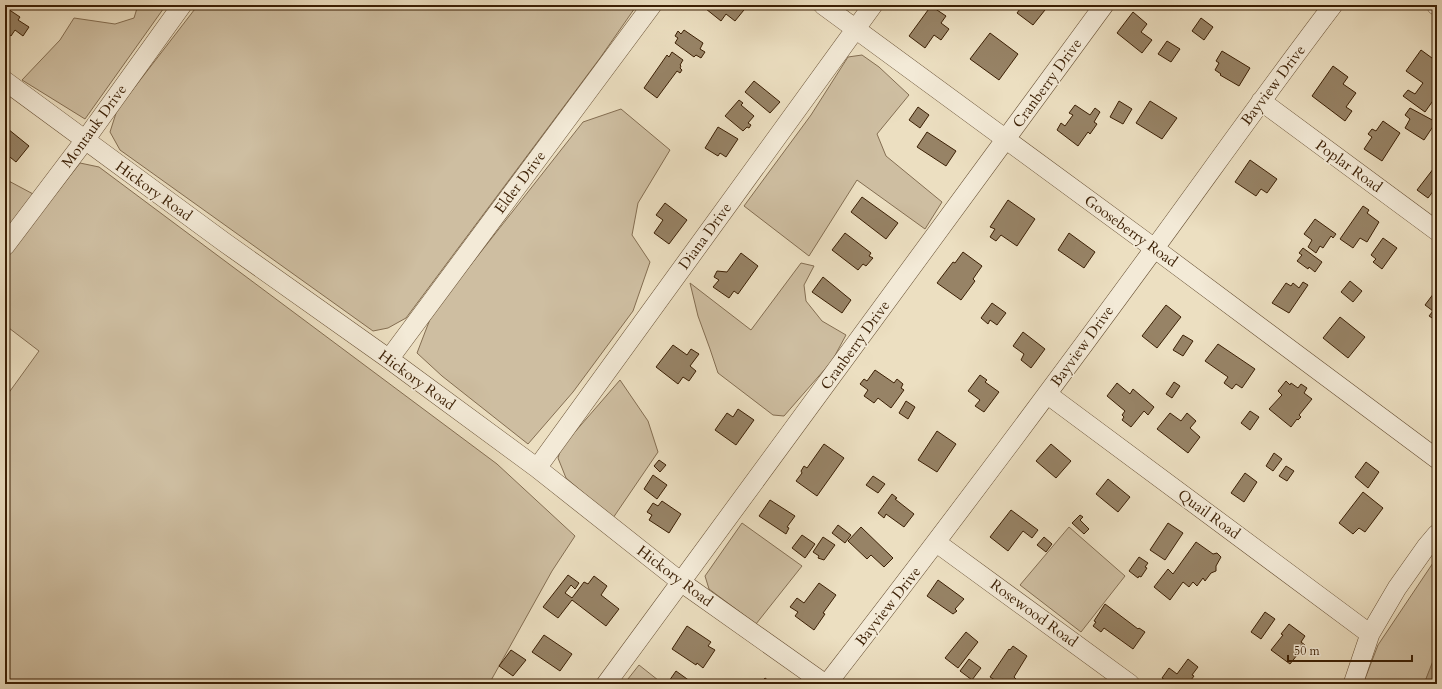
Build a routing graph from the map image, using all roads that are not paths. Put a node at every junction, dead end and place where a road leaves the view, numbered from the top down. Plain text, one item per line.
1 (182, 5) edge
2 (652, 5) edge
3 (823, 5) edge
4 (874, 5) edge
5 (1104, 5) edge
6 (1333, 5) edge
7 (856, 29) junction
8 (5, 81) edge
9 (1261, 101) junction
10 (85, 140) junction
11 (1006, 140) junction
12 (1437, 231) edge
13 (5, 246) edge
14 (1154, 248) junction
15 (389, 359) junction
16 (1047, 394) junction
17 (1437, 459) edge
18 (537, 468) junction
19 (1437, 534) edge
20 (937, 543) junction
21 (681, 582) junction
22 (1370, 634) junction
23 (606, 684) edge
24 (826, 684) edge
25 (1130, 684) edge
26 (1353, 684) edge

1 - 10 street, Montauk Drive
2 - 15 street, Elder Drive
3 - 7 street, Gooseberry Road
4 - 7 street, Diana Drive
5 - 11 street, Cranberry Drive
6 - 9 street, Bayview Drive
7 - 11 street, Gooseberry Road
7 - 18 street, Diana Drive
8 - 10 street, Hickory Road
9 - 12 street, Poplar Road
9 - 14 street, Bayview Drive
10 - 13 street, Montauk Drive
10 - 15 street, Hickory Road
11 - 14 street, Gooseberry Road
11 - 21 street, Cranberry Drive
14 - 16 street, Bayview Drive
14 - 17 street, Gooseberry Road
15 - 18 street, Hickory Road
16 - 20 street, Bayview Drive
16 - 22 street, Quail Road
18 - 21 street, Hickory Road
19 - 22 street
20 - 24 street, Bayview Drive
20 - 25 street, Rosewood Road
21 - 23 street, Cranberry Drive
21 - 24 street, Hickory Road
22 - 26 street

